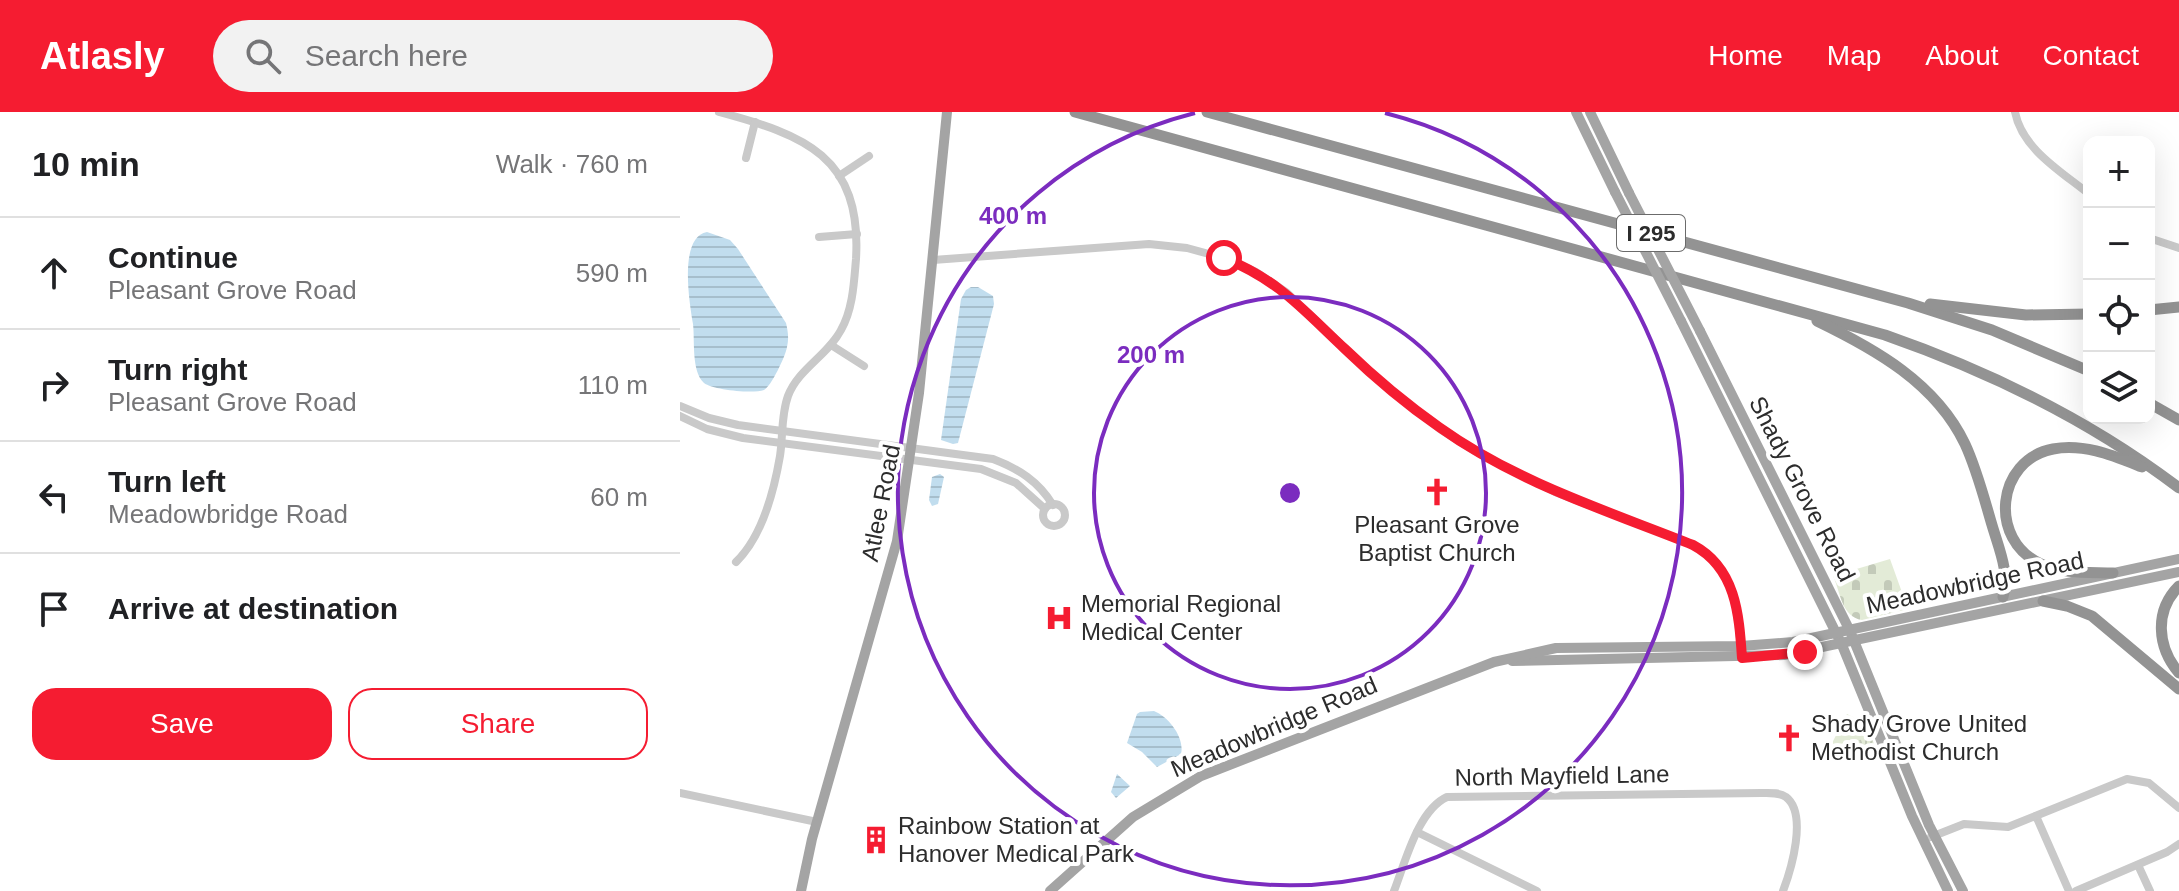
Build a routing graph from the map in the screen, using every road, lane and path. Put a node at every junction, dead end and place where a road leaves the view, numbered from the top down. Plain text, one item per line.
1 (719, 112) edge
2 (947, 112) edge
3 (1075, 112) edge
4 (1207, 112) edge
5 (1576, 112) edge
6 (1590, 112) edge
7 (2015, 112) edge
8 (755, 122) junction
9 (869, 156) dead end
10 (746, 158) dead end
11 (839, 176) junction
12 (2083, 189) edge
13 (857, 234) junction
14 (819, 237) dead end
15 (2155, 240) edge
16 (2179, 248) edge
17 (933, 260) junction
18 (1899, 301) junction
19 (2179, 307) edge
20 (1791, 308) junction
21 (2155, 309) edge
22 (2083, 314) edge
23 (831, 345) junction
24 (864, 366) dead end
25 (2083, 368) edge
26 (680, 406) edge
27 (2155, 406) edge
28 (680, 416) edge
29 (2179, 420) edge
30 (783, 431) junction
31 (781, 443) junction
32 (912, 447) junction
33 (911, 459) junction
34 (2160, 474) junction
35 (2179, 488) edge
36 (2179, 559) edge
37 (736, 562) dead end
38 (2179, 572) edge
39 (2113, 573) junction
40 (2179, 586) edge
41 (2003, 597) junction
42 (2043, 601) junction
43 (1850, 631) junction
44 (1837, 633) junction
45 (1855, 642) junction
46 (1842, 645) junction
47 (1741, 652) junction
48 (2179, 673) edge
49 (2179, 689) edge
50 (680, 793) edge
51 (2179, 808) edge
52 (2036, 816) junction
53 (817, 822) junction
54 (1417, 832) junction
55 (1934, 836) junction
56 (1923, 841) junction
57 (2179, 844) edge
58 (2138, 865) junction
59 (801, 891) edge
60 (1050, 891) edge
61 (1394, 891) edge
62 (1537, 891) edge
63 (1783, 891) edge
64 (1948, 891) edge
65 (1963, 891) edge
66 (2069, 891) edge
67 (2076, 891) edge
68 (2150, 891) edge

1 - 8 street
2 - 17 main road, Atlee Road
3 - 20 highway, I 295
4 - 18 highway, I 295
5 - 44 main road, Shady Grove Road, bridge
6 - 43 main road, Shady Grove Road, bridge
7 - 12 street
8 - 10 street
8 - 11 street
9 - 11 street
11 - 13 street
13 - 14 street
13 - 23 street
15 - 16 street
17 - 32 main road, Atlee Road
17 - 47 street
18 - 22 highway
18 - 25 highway, I 295
19 - 21 highway
20 - 34 highway, I 295
20 - 41 highway
23 - 24 street
23 - 30 street
26 - 30 street
27 - 29 highway
28 - 31 street
30 - 31 street
30 - 32 street
31 - 33 street
31 - 37 street
32 - 33 main road, Atlee Road
32 - 33 street
33 - 53 main road, Atlee Road
34 - 35 highway, I 295
34 - 39 highway
36 - 39 main road, Meadowbridge Road
38 - 42 main road, Meadowbridge Road
39 - 41 main road, Meadowbridge Road
40 - 48 highway
41 - 43 main road, Meadowbridge Road
42 - 45 main road, Meadowbridge Road
42 - 49 highway
43 - 44 main road, Meadowbridge Road
43 - 45 main road, Shady Grove Road
44 - 46 main road, Shady Grove Road
44 - 47 main road, Meadowbridge Road
45 - 46 main road, Meadowbridge Road
45 - 55 main road, Shady Grove Road
46 - 47 main road, Meadowbridge Road
46 - 56 main road, Shady Grove Road
47 - 60 main road, Meadowbridge Road
50 - 53 street
51 - 52 street
52 - 55 street
52 - 66 street
53 - 59 main road, Atlee Road
54 - 61 street, North Mayfield Lane
54 - 62 street
54 - 63 street, North Mayfield Lane
55 - 56 street
55 - 65 main road, Shady Grove Road
56 - 64 main road, Shady Grove Road
57 - 58 street
58 - 67 street
58 - 68 street

